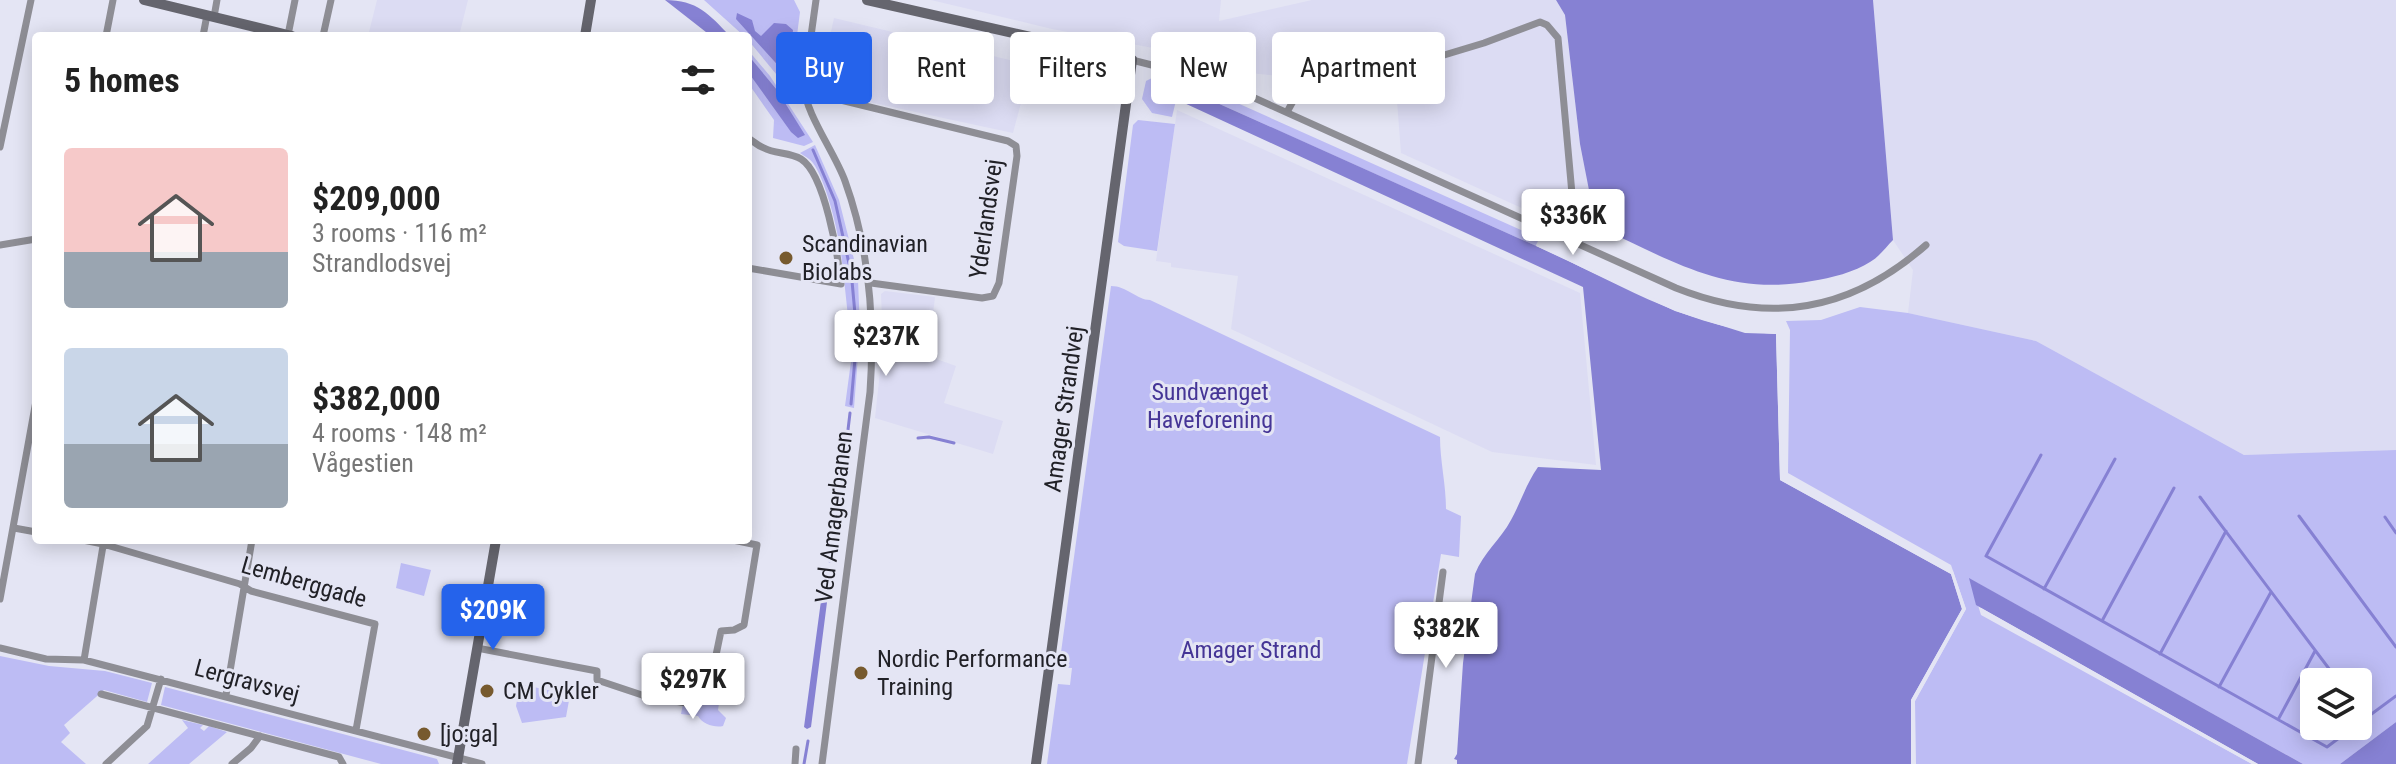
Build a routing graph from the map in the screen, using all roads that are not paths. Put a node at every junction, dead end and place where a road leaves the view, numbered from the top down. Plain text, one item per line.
1 (31, 0) edge
2 (113, 0) edge
3 (144, 0) edge
4 (217, 0) edge
5 (295, 0) edge
6 (331, 0) edge
7 (591, 0) edge
8 (816, 0) edge
9 (867, 0) edge
10 (211, 16) junction
11 (107, 32) edge
12 (205, 32) edge
13 (274, 32) edge
14 (291, 32) edge
15 (324, 32) edge
16 (586, 32) edge
17 (812, 32) edge
18 (1010, 32) edge
19 (1135, 61) edge
20 (808, 104) edge
21 (857, 104) edge
22 (1126, 104) edge
23 (1287, 112) junction
24 (3, 117) edge
25 (752, 141) edge
26 (0, 147) edge
27 (1566, 237) junction
28 (32, 240) edge
29 (0, 245) edge
30 (1926, 245) dead end
31 (752, 269) edge
32 (871, 283) junction
33 (32, 424) edge
34 (14, 528) junction
35 (32, 531) edge
36 (104, 544) edge
37 (110, 544) edge
38 (251, 544) edge
39 (495, 544) edge
40 (752, 544) edge
41 (1443, 572) dead end
42 (243, 585) junction
43 (0, 599) edge
44 (0, 648) edge
45 (477, 648) junction
46 (84, 660) junction
47 (161, 679) junction
48 (101, 694) dead end
49 (226, 695) junction
50 (152, 708) junction
51 (356, 730) junction
52 (260, 736) junction
53 (796, 749) dead end
54 (457, 761) edge
55 (106, 764) edge
56 (232, 764) edge
57 (343, 764) edge
58 (482, 764) edge
59 (795, 764) edge
60 (822, 764) edge
61 (1036, 764) edge
62 (1418, 764) edge

1 - 24 street
2 - 11 street
3 - 10 street
4 - 10 street
5 - 14 street
6 - 15 street
7 - 16 street
8 - 17 street, Ved Amagerbanen
9 - 18 street
10 - 12 street
10 - 13 street
19 - 23 street
20 - 32 street, Ved Amagerbanen
21 - 32 street, Yderlandsvej
22 - 61 street, Amager Strandvej
23 - 27 street
23 - 27 street
24 - 26 street
25 - 31 street
27 - 30 street
28 - 29 street
32 - 60 street, Ved Amagerbanen
33 - 34 street
34 - 35 street
34 - 43 street
36 - 46 street
37 - 42 street, Lemberggade
38 - 42 street
39 - 45 street
40 - 45 street
41 - 62 street
42 - 49 street
42 - 51 street, Lemberggade
44 - 46 street, Lergravsvej
45 - 54 street
46 - 47 street, Lergravsvej
47 - 49 street, Lergravsvej
47 - 50 street
48 - 50 street
49 - 51 street, Lergravsvej
50 - 52 street
50 - 55 street
51 - 54 street, Lergravsvej
52 - 56 street
52 - 57 street
53 - 59 street
54 - 58 street, Lergravsvej

